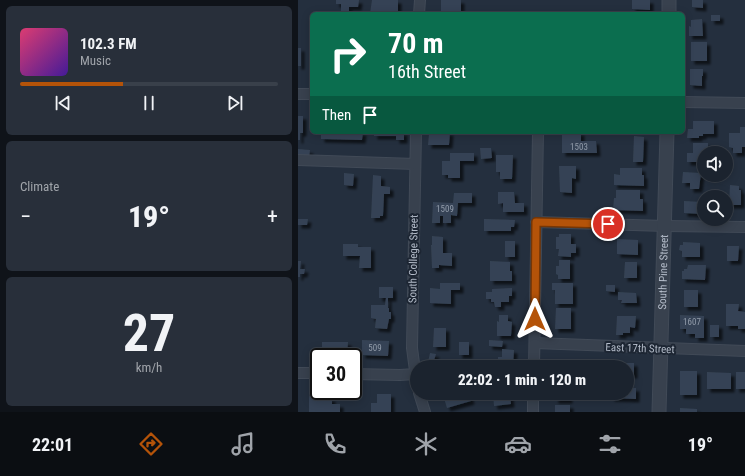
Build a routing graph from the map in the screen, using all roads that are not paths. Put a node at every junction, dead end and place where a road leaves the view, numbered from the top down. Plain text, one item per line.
1 (420, 0) edge
2 (669, 0) edge
3 (419, 12) edge
4 (669, 12) edge
5 (298, 94) edge
6 (310, 94) edge
7 (685, 102) edge
8 (745, 103) edge
9 (416, 134) edge
10 (538, 134) edge
11 (667, 134) edge
12 (298, 160) edge
13 (415, 164) junction
14 (536, 222) junction
15 (664, 226) junction
16 (745, 227) edge
17 (535, 343) junction
18 (661, 348) junction
19 (745, 351) edge
20 (413, 360) edge
21 (534, 360) edge
22 (298, 373) edge
23 (310, 373) edge
24 (362, 374) edge
25 (410, 374) edge
26 (421, 400) edge
27 (533, 400) edge
28 (425, 412) edge
29 (533, 412) edge
30 (659, 412) edge

1 - 3 street
2 - 4 street
5 - 6 street
7 - 8 street
9 - 13 street, South College Street
10 - 14 street
11 - 15 street, South Pine Street
12 - 13 street
13 - 20 street, South College Street
14 - 15 street
14 - 17 street
15 - 16 street
15 - 18 street, South Pine Street
17 - 18 street, East 17th Street
17 - 21 street
18 - 19 street, East 17th Street
18 - 30 street, South Pine Street
22 - 23 street
24 - 25 street
26 - 28 street
27 - 29 street

